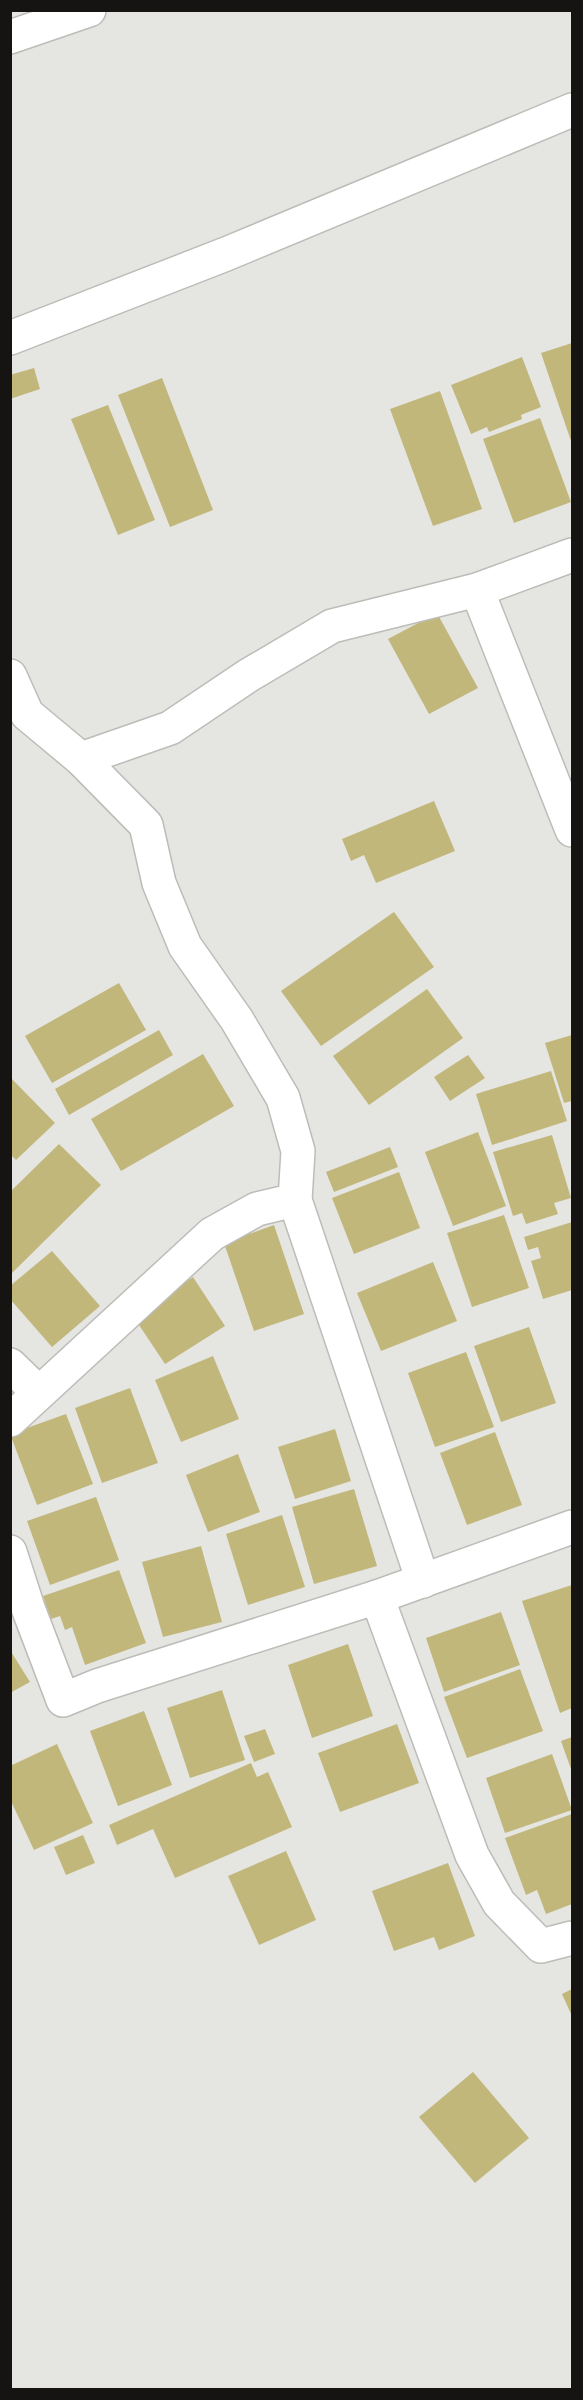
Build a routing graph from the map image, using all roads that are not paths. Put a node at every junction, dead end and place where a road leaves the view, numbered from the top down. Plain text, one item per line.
1 (89, 10) edge
2 (10, 37) edge
3 (573, 110) edge
4 (10, 338) edge
5 (573, 555) edge
6 (477, 590) junction
7 (10, 676) edge
8 (81, 759) junction
9 (573, 830) edge
10 (295, 1200) junction
11 (10, 1365) edge
12 (39, 1393) junction
13 (10, 1420) edge
14 (573, 1527) edge
15 (10, 1552) edge
16 (423, 1581) junction
17 (377, 1597) junction
18 (573, 1938) edge

1 - 2 main road
3 - 4 main road
5 - 6 main road
6 - 8 main road
6 - 9 main road
7 - 8 main road
8 - 10 main road
10 - 12 main road
10 - 16 main road
11 - 12 main road
12 - 13 main road
14 - 16 main road
15 - 17 main road
16 - 17 main road
17 - 18 main road

